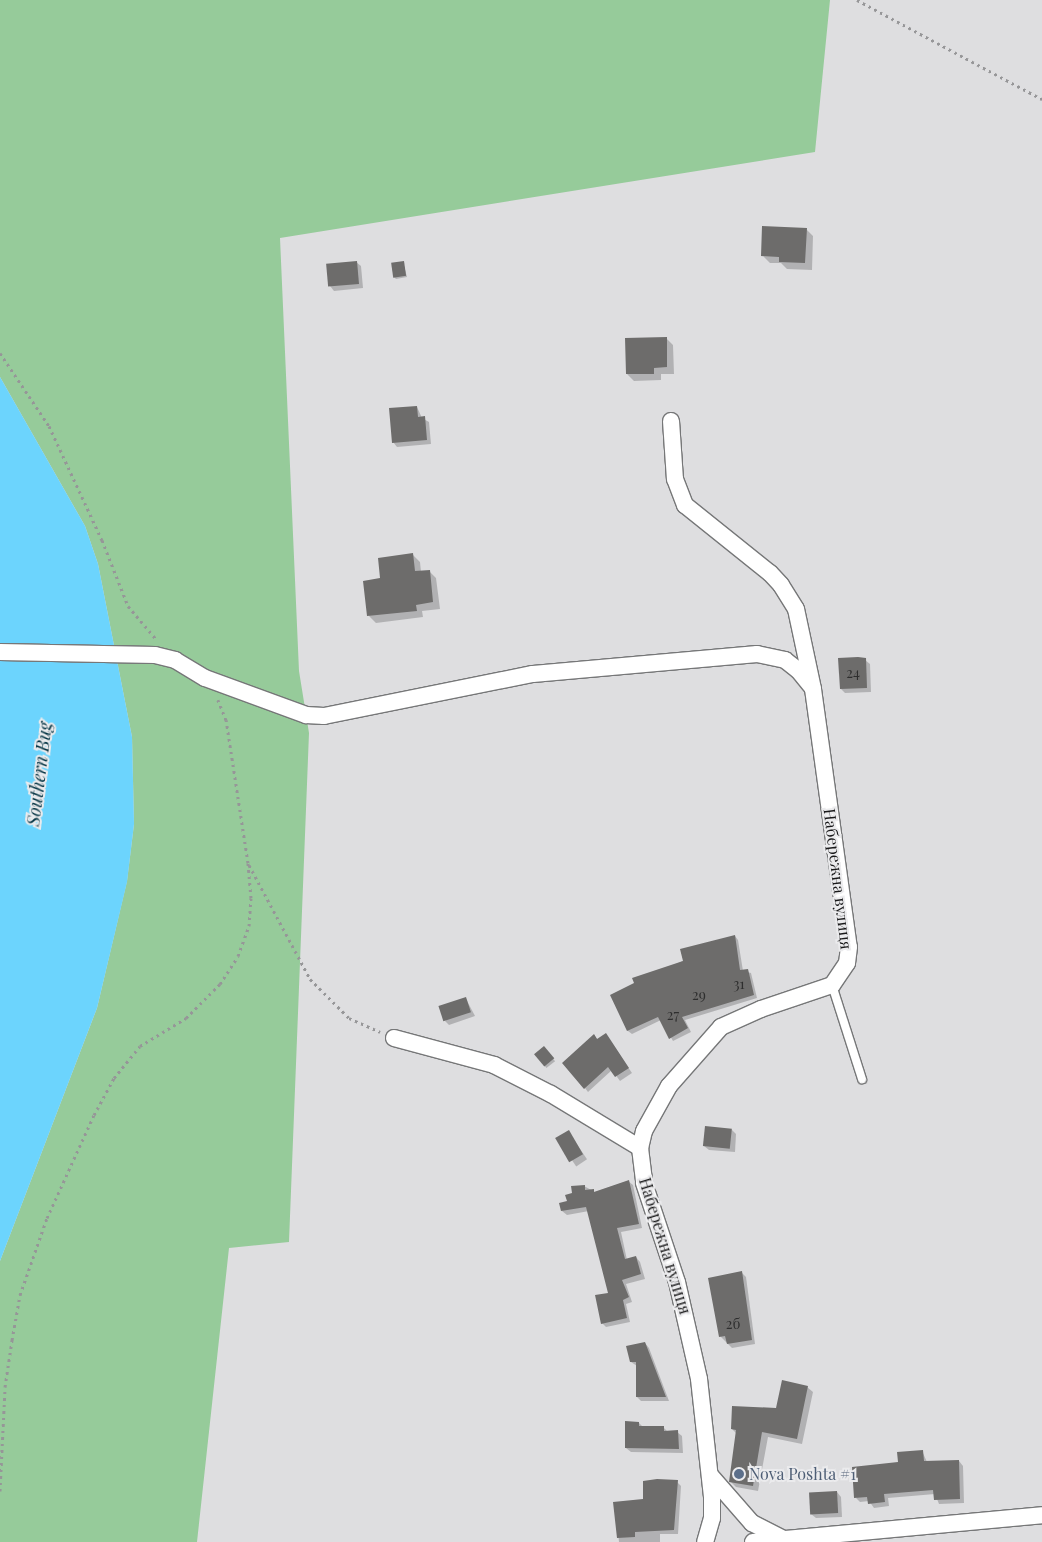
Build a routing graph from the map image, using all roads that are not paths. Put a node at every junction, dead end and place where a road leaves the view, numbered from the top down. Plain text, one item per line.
1 (671, 422) dead end
2 (0, 652) edge
3 (812, 689) junction
4 (832, 985) junction
5 (394, 1038) road end
6 (862, 1079) dead end
7 (640, 1148) junction
8 (710, 1475) junction
9 (1042, 1515) edge
10 (783, 1539) junction
11 (705, 1542) edge
12 (753, 1542) edge

1 - 3 street, Набережна вулиця
2 - 3 street
3 - 4 street, Набережна вулиця
4 - 6 lane
4 - 7 street, Набережна вулиця
5 - 7 street
7 - 8 street, Набережна вулиця
8 - 10 street
8 - 11 street, Набережна вулиця
9 - 10 street
10 - 12 street

